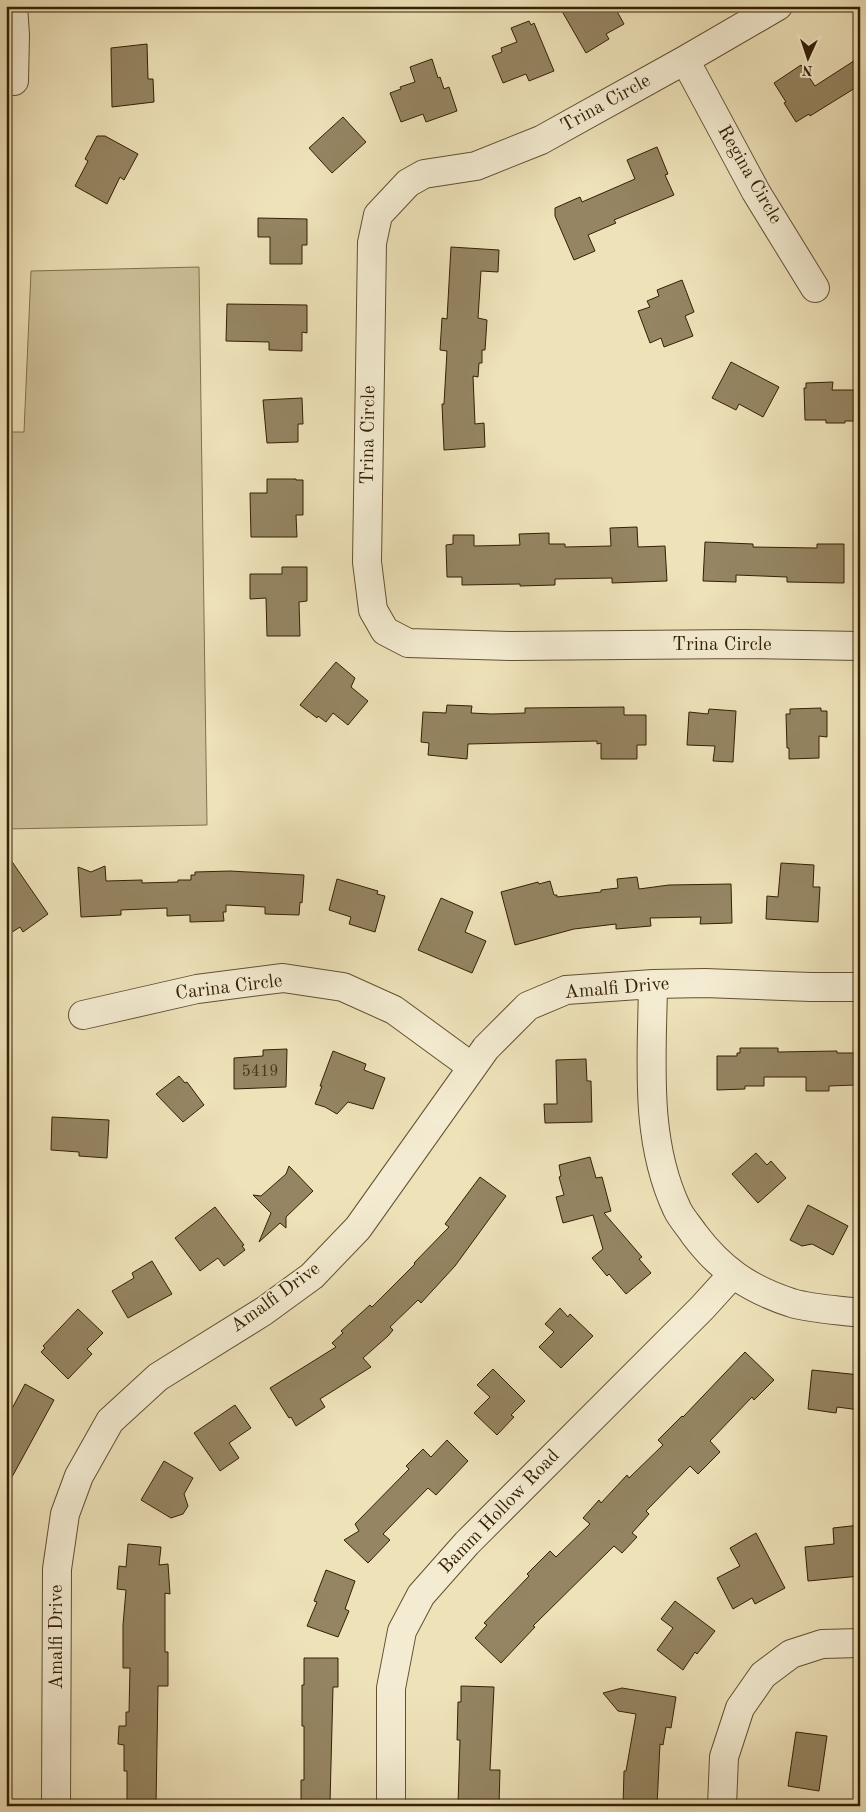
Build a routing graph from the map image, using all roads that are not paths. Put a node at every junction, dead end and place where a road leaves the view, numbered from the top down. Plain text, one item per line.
1 (13, 6) edge
2 (778, 6) edge
3 (685, 60) junction
4 (14, 81) dead end
5 (816, 288) dead end
6 (860, 646) edge
7 (653, 984) junction
8 (860, 987) edge
9 (83, 1015) dead end
10 (472, 1067) junction
11 (732, 1275) junction
12 (860, 1313) edge
13 (860, 1644) edge
14 (56, 1806) edge
15 (391, 1806) edge
16 (722, 1806) edge

1 - 4 street
2 - 3 street, Trina Circle
3 - 5 street, Regina Circle
3 - 6 street, Trina Circle
7 - 8 street, Amalfi Drive
7 - 10 street, Amalfi Drive
7 - 11 street
9 - 10 street, Carina Circle
10 - 14 street, Amalfi Drive
11 - 12 street
11 - 15 street, Bamm Hollow Road
13 - 16 street

